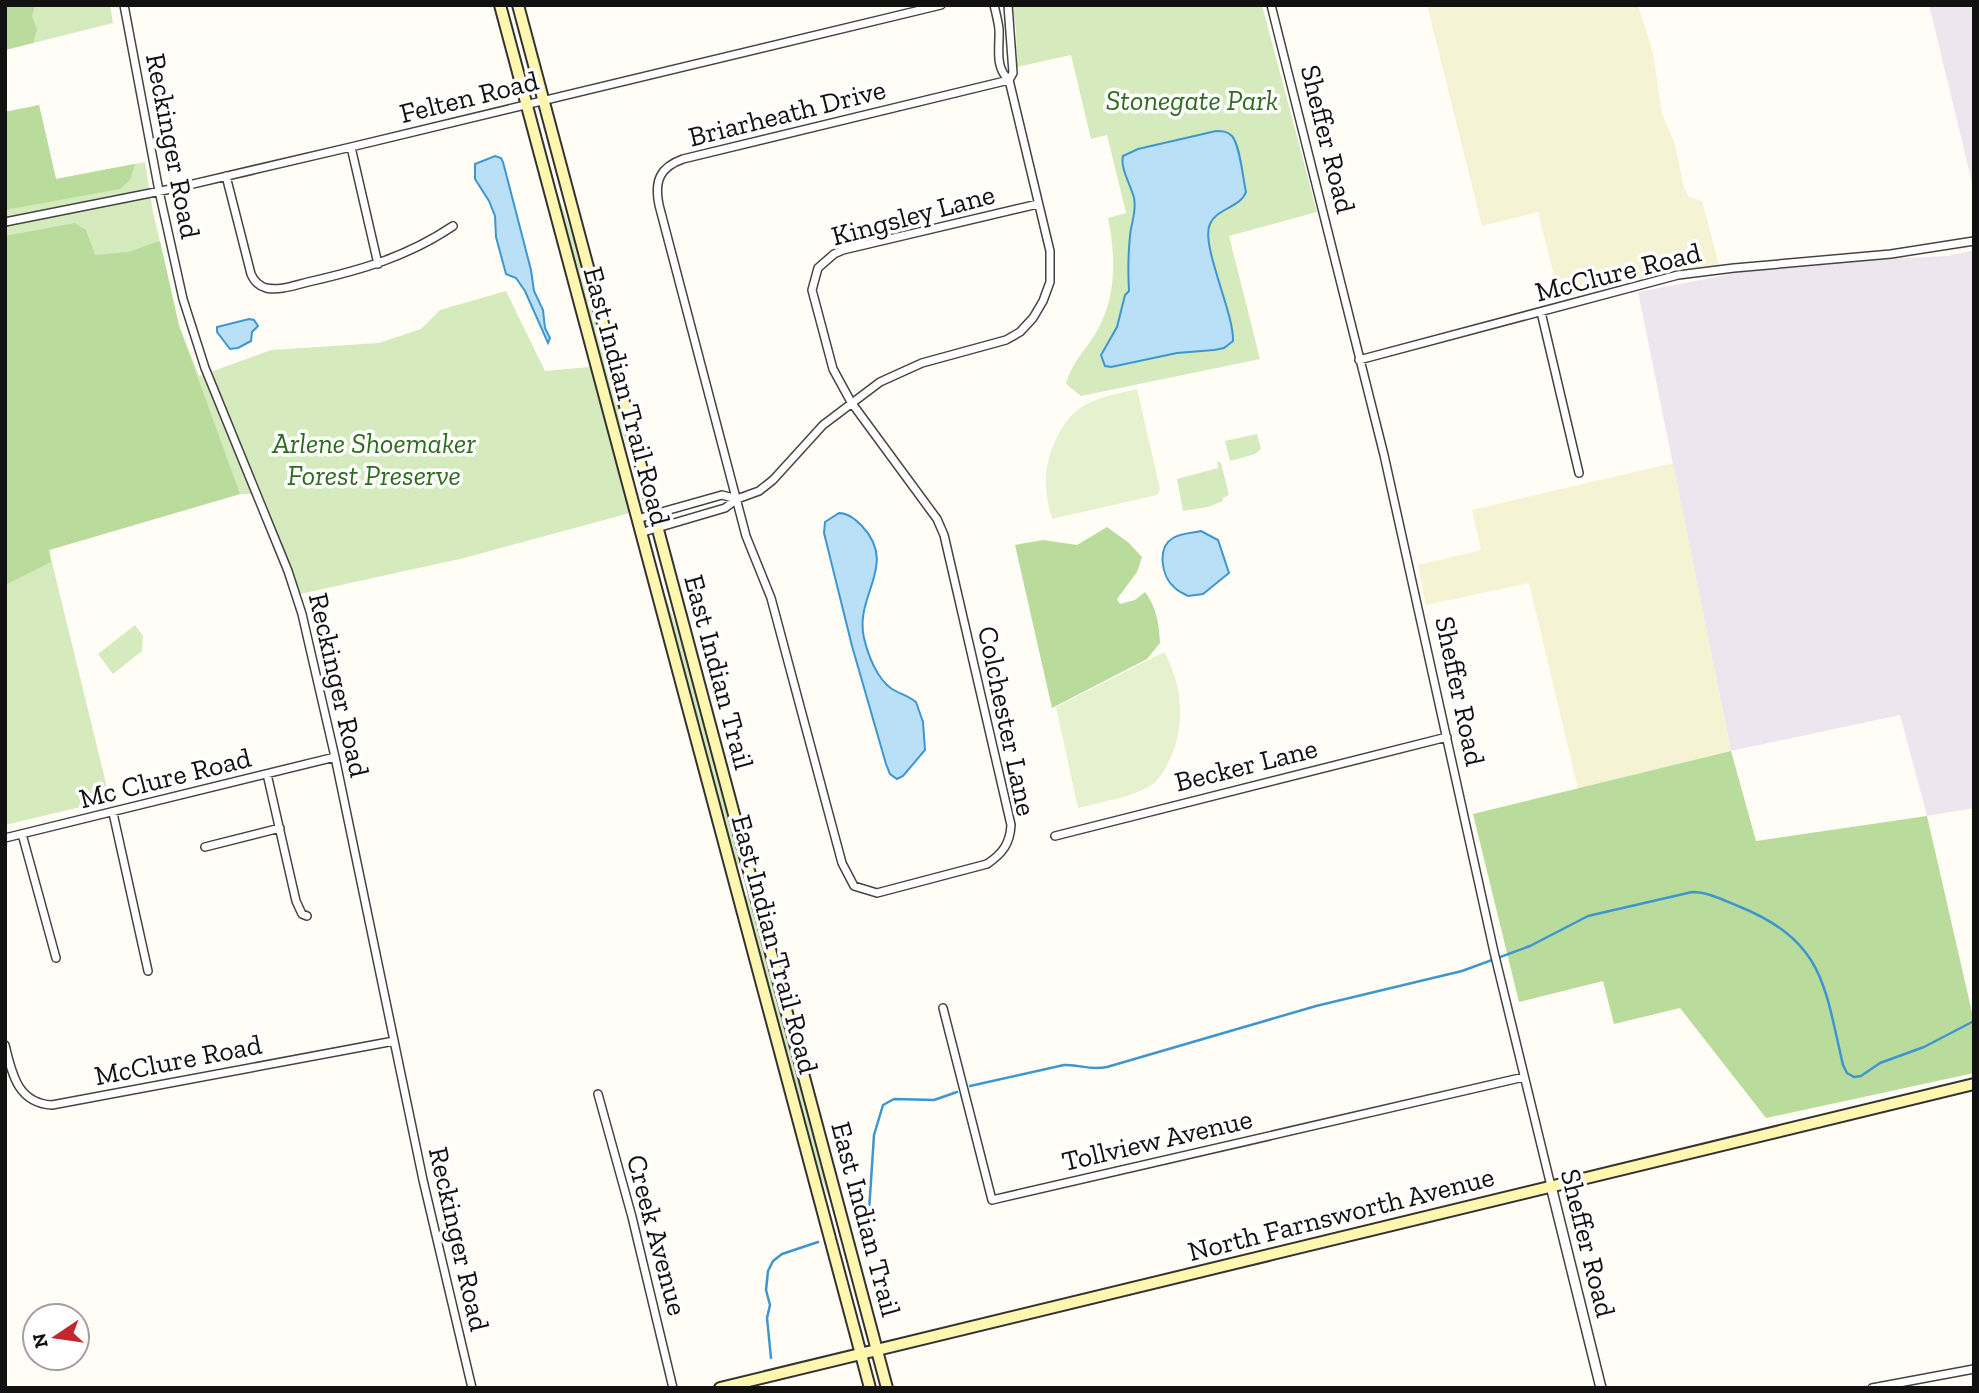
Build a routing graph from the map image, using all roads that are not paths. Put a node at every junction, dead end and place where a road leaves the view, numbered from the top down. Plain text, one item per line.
1 (124, 5) edge
2 (500, 5) edge
3 (518, 5) edge
4 (941, 5) edge
5 (994, 5) edge
6 (1008, 5) edge
7 (1271, 5) edge
8 (1009, 80) junction
9 (543, 101) junction
10 (526, 106) junction
11 (351, 147) junction
12 (226, 176) junction
13 (159, 191) junction
14 (1038, 204) junction
15 (5, 222) edge
16 (453, 226) dead end
17 (1974, 241) edge
18 (378, 264) junction
19 (1541, 312) junction
20 (1359, 360) junction
21 (851, 402) junction
22 (1579, 473) dead end
23 (737, 499) junction
24 (653, 514) junction
25 (636, 519) junction
26 (657, 528) junction
27 (640, 533) junction
28 (1447, 737) junction
29 (335, 757) junction
30 (267, 775) junction
31 (113, 814) junction
32 (280, 828) junction
33 (22, 834) junction
34 (1055, 836) dead end
35 (5, 838) edge
36 (205, 847) dead end
37 (751, 879) junction
38 (735, 883) junction
39 (307, 916) dead end
40 (56, 958) dead end
41 (148, 971) dead end
42 (943, 1008) dead end
43 (394, 1041) junction
44 (5, 1045) edge
45 (1524, 1077) junction
46 (1974, 1084) edge
47 (598, 1094) dead end
48 (1551, 1186) junction
49 (878, 1349) junction
50 (861, 1353) junction
51 (1974, 1369) edge
52 (472, 1388) edge
53 (673, 1388) edge
54 (720, 1388) edge
55 (870, 1388) edge
56 (887, 1388) edge
57 (1601, 1388) edge
58 (1872, 1388) edge

1 - 13 street, Reckinger Road
2 - 10 main road
3 - 9 main road, East Indian Trail
4 - 9 street, Felten Road
5 - 8 street
6 - 8 street
7 - 20 street, Sheffer Road
8 - 14 street
8 - 23 street, Briarheath Drive
9 - 10 street, Felten Road
9 - 24 main road, East Indian Trail
10 - 11 street, Felten Road
10 - 25 main road, East Indian Trail Road
11 - 12 street, Felten Road
11 - 18 street
12 - 13 street, Felten Road
12 - 18 street
13 - 15 street, Felten Road
13 - 29 street, Reckinger Road
14 - 21 street
14 - 21 street, Kingsley Lane
16 - 18 street
17 - 19 street, McClure Road
19 - 20 street, McClure Road
19 - 22 street
20 - 28 street, Sheffer Road
21 - 23 street
21 - 23 street, Colchester Lane
23 - 24 street
23 - 26 street
24 - 25 street
24 - 26 main road, East Indian Trail
25 - 27 main road, East Indian Trail Road
26 - 27 street
26 - 37 main road, East Indian Trail
27 - 38 main road, East Indian Trail Road
28 - 34 street, Becker Lane
28 - 45 street, Sheffer Road
29 - 30 street, Mc Clure Road
29 - 43 street, Reckinger Road
30 - 31 street, Mc Clure Road
30 - 32 street
31 - 33 street, Mc Clure Road
31 - 41 street
32 - 36 street
32 - 39 street
33 - 35 street, Mc Clure Road
33 - 40 street
37 - 38 main road
37 - 49 main road, East Indian Trail
38 - 50 main road, East Indian Trail Road
42 - 45 street, Tollview Avenue
43 - 44 street, McClure Road
43 - 52 street, Reckinger Road
45 - 48 street, Sheffer Road
46 - 48 main road, North Farnsworth Avenue
47 - 53 street, Creek Avenue
48 - 49 main road, North Farnsworth Avenue
48 - 57 street, Sheffer Road
49 - 50 main road, North Farnsworth Avenue
49 - 56 main road
50 - 54 main road, North Farnsworth Avenue
50 - 55 main road, East Indian Trail Road
51 - 58 street

